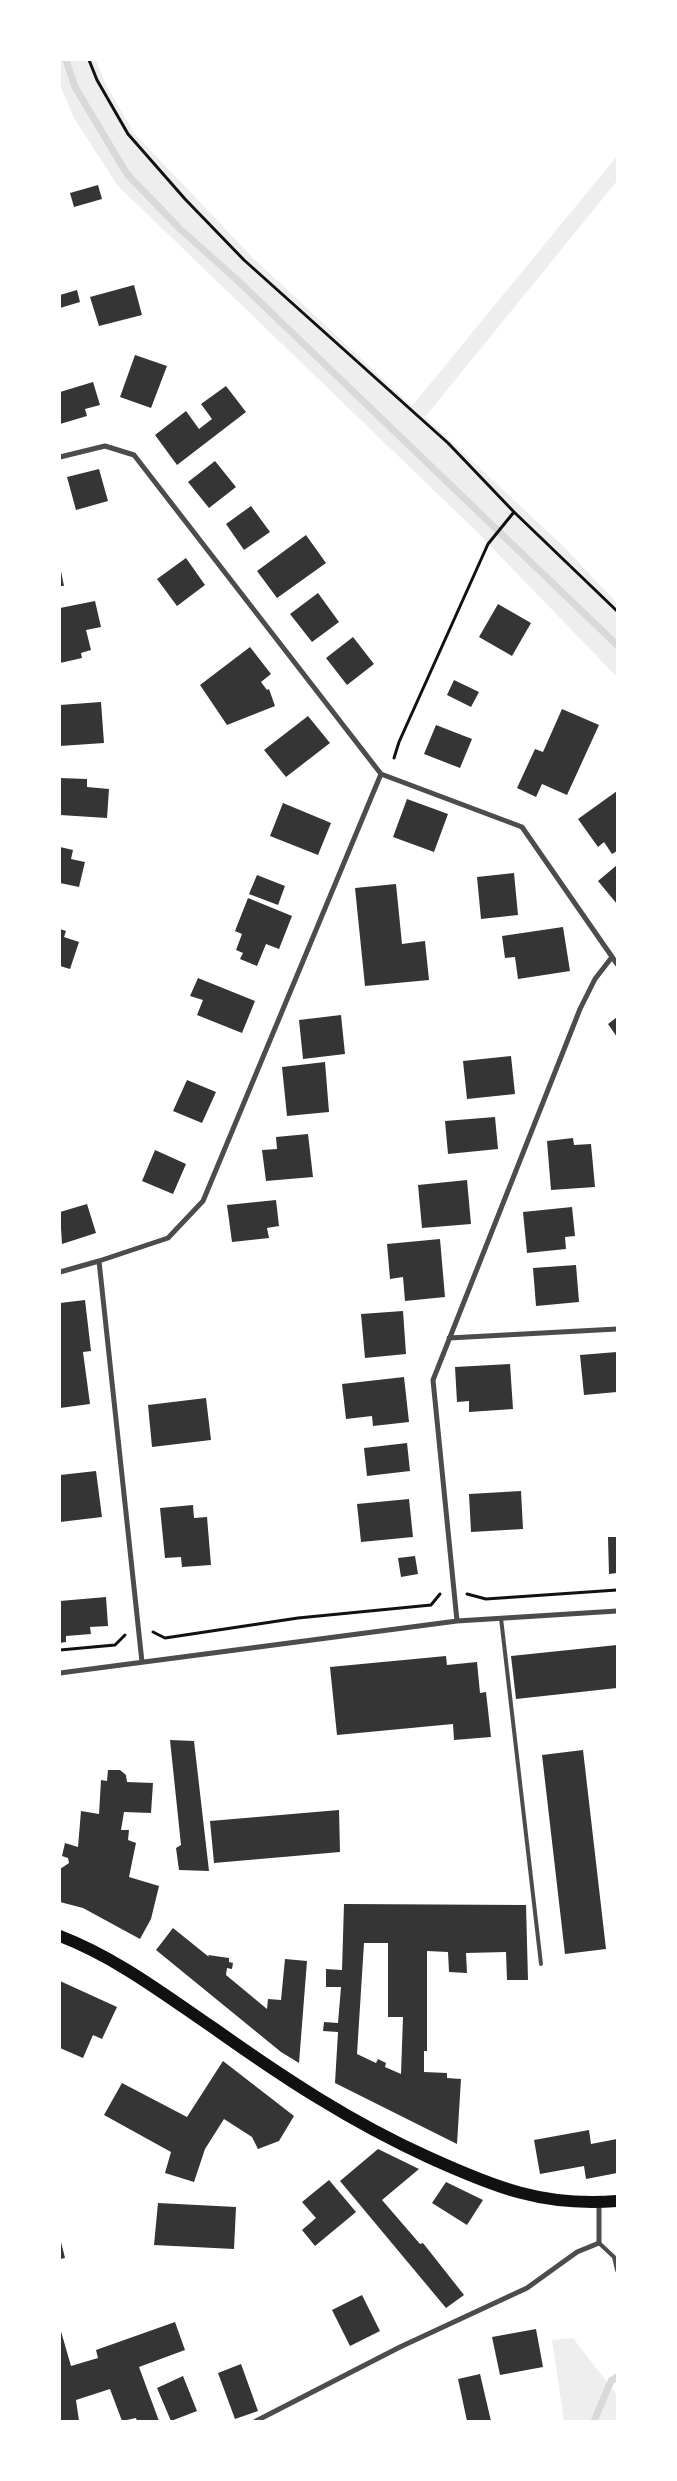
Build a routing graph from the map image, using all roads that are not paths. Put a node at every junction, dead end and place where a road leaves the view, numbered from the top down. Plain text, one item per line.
1 (60, 456) edge
2 (381, 774) junction
3 (612, 958) junction
4 (617, 964) edge
5 (98, 1262) junction
6 (60, 1272) edge
7 (617, 1328) edge
8 (449, 1338) junction
9 (617, 1611) edge
10 (501, 1618) junction
11 (457, 1621) junction
12 (142, 1662) junction
13 (60, 1673) edge
14 (60, 1936) edge
15 (541, 1964) dead end
16 (617, 2201) edge
17 (599, 2202) junction
18 (599, 2243) junction
19 (617, 2270) edge
20 (256, 2421) edge

1 - 2 street
2 - 3 street
2 - 5 street
3 - 4 street
3 - 8 street
5 - 6 street
5 - 12 street
7 - 8 street
8 - 11 street
9 - 10 street
10 - 11 street
10 - 15 lane
11 - 12 street
12 - 13 street
14 - 17 main road
16 - 17 main road
17 - 18 street
18 - 19 lane
18 - 20 street

